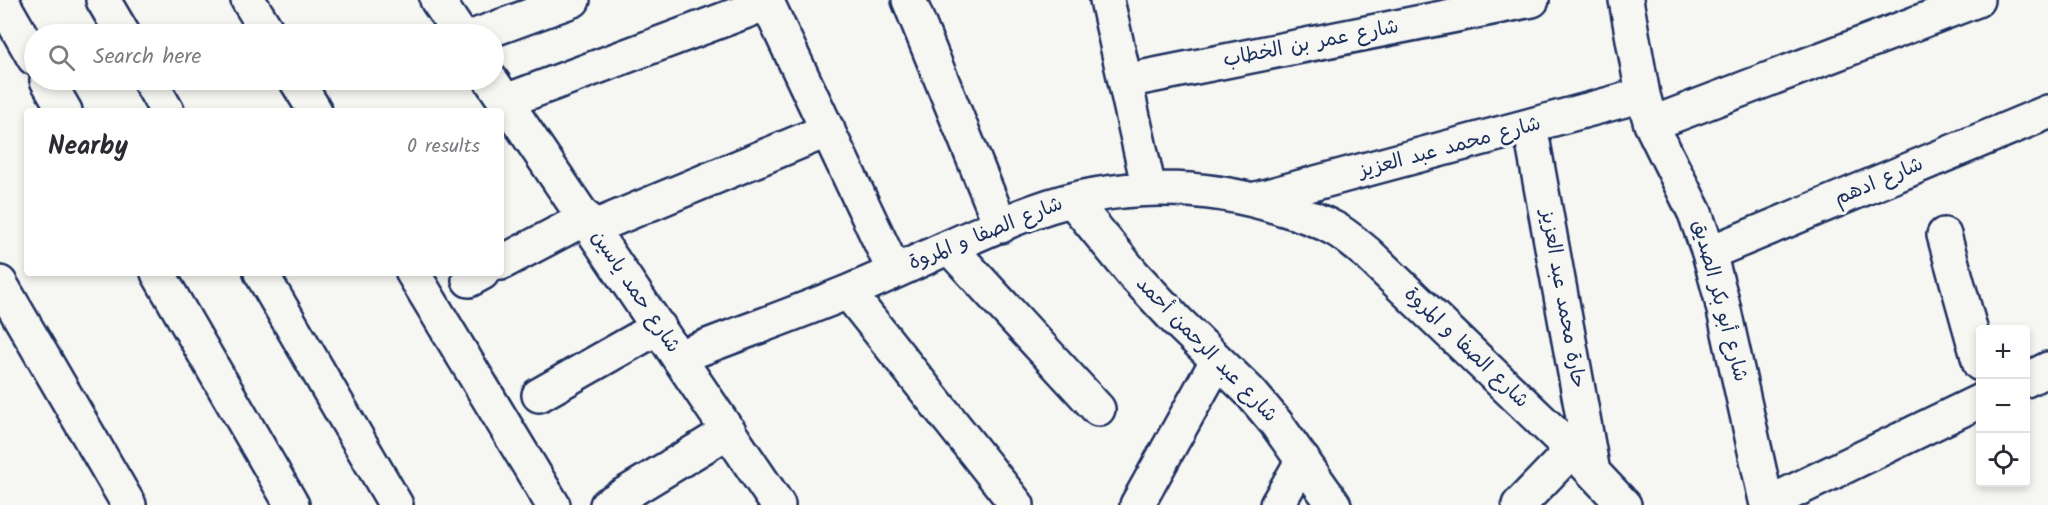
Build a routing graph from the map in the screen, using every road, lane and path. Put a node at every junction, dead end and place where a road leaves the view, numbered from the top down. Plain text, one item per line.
1 (1, 0) edge
2 (103, 0) edge
3 (248, 0) edge
4 (437, 0) edge
5 (573, 0) edge
6 (909, 0) edge
7 (1107, 0) edge
8 (1532, 0) edge
9 (1627, 0) edge
10 (1977, 0) edge
11 (767, 2) edge
12 (117, 24) edge
13 (263, 24) edge
14 (453, 24) edge
15 (504, 25) edge
16 (24, 40) edge
17 (1125, 81) junction
18 (53, 90) edge
19 (155, 90) edge
20 (302, 90) edge
21 (503, 103) edge
22 (63, 108) edge
23 (165, 108) edge
24 (313, 108) edge
25 (1647, 110) junction
26 (2048, 111) edge
27 (1530, 126) junction
28 (828, 130) junction
29 (1149, 189) junction
30 (1256, 199) junction
31 (1072, 200) junction
32 (589, 223) junction
33 (1000, 226) junction
34 (1944, 235) dead end
35 (949, 248) junction
36 (1709, 253) junction
37 (504, 262) edge
38 (894, 271) junction
39 (160, 276) edge
40 (263, 276) edge
41 (415, 276) edge
42 (0, 283) edge
43 (848, 292) junction
44 (659, 327) junction
45 (1976, 350) edge
46 (679, 357) junction
47 (1217, 361) junction
48 (2048, 369) edge
49 (2027, 379) edge
50 (539, 395) dead end
51 (1976, 403) edge
52 (1098, 409) dead end
53 (729, 431) junction
54 (1303, 460) junction
55 (1583, 461) junction
56 (1527, 501) edge
57 (129, 505) edge
58 (292, 505) edge
59 (396, 505) edge
60 (553, 505) edge
61 (608, 505) edge
62 (778, 505) edge
63 (1017, 505) edge
64 (1137, 505) edge
65 (1277, 505) edge
66 (1334, 505) edge
67 (1624, 505) edge
68 (1767, 505) edge

1 - 16 street
2 - 12 street
3 - 13 street
4 - 14 street
5 - 15 street
6 - 33 street
7 - 17 street
8 - 17 street, شارع عمر بن الخطاب
9 - 25 street, شارع أبو بكر الصديق
10 - 25 street, شارع محمد عبد العزيز
11 - 21 street
11 - 28 street
17 - 29 street
18 - 22 street
19 - 23 street
20 - 24 street
21 - 32 street, شارع حمد ياسين
25 - 27 street, شارع محمد عبد العزيز
25 - 36 street, شارع أبو بكر الصديق
26 - 36 street, شارع ادهم
27 - 30 street, شارع محمد عبد العزيز
27 - 55 street, حارة محمد عبد العزيز
28 - 32 street
28 - 38 street
29 - 30 street, شارع الصفا و المروة
29 - 31 street, شارع الصفا و المروة
30 - 55 street, شارع الصفا و المروة
31 - 33 street, شارع الصفا و المروة
31 - 47 street, شارع عبد الرحمن أحمد
32 - 37 street
32 - 44 street, شارع حمد ياسين
33 - 35 street, شارع الصفا و المروة
34 - 45 street
35 - 38 street, شارع الصفا و المروة
35 - 52 street
36 - 68 street, شارع أبو بكر الصديق
38 - 43 street, شارع الصفا و المروة
39 - 58 street
40 - 59 street
41 - 60 street
42 - 57 street
43 - 46 street, شارع الصفا و المروة
43 - 63 street
44 - 46 street, شارع حمد ياسين
44 - 50 street
46 - 53 street, شارع حمد ياسين
47 - 54 street, شارع عبد الرحمن أحمد
47 - 64 street
48 - 49 street
51 - 68 street
53 - 61 street
53 - 62 street, شارع حمد ياسين
54 - 65 street
54 - 66 street, شارع عبد الرحمن أحمد
55 - 56 street
55 - 67 street, شارع الصفا و المروة

